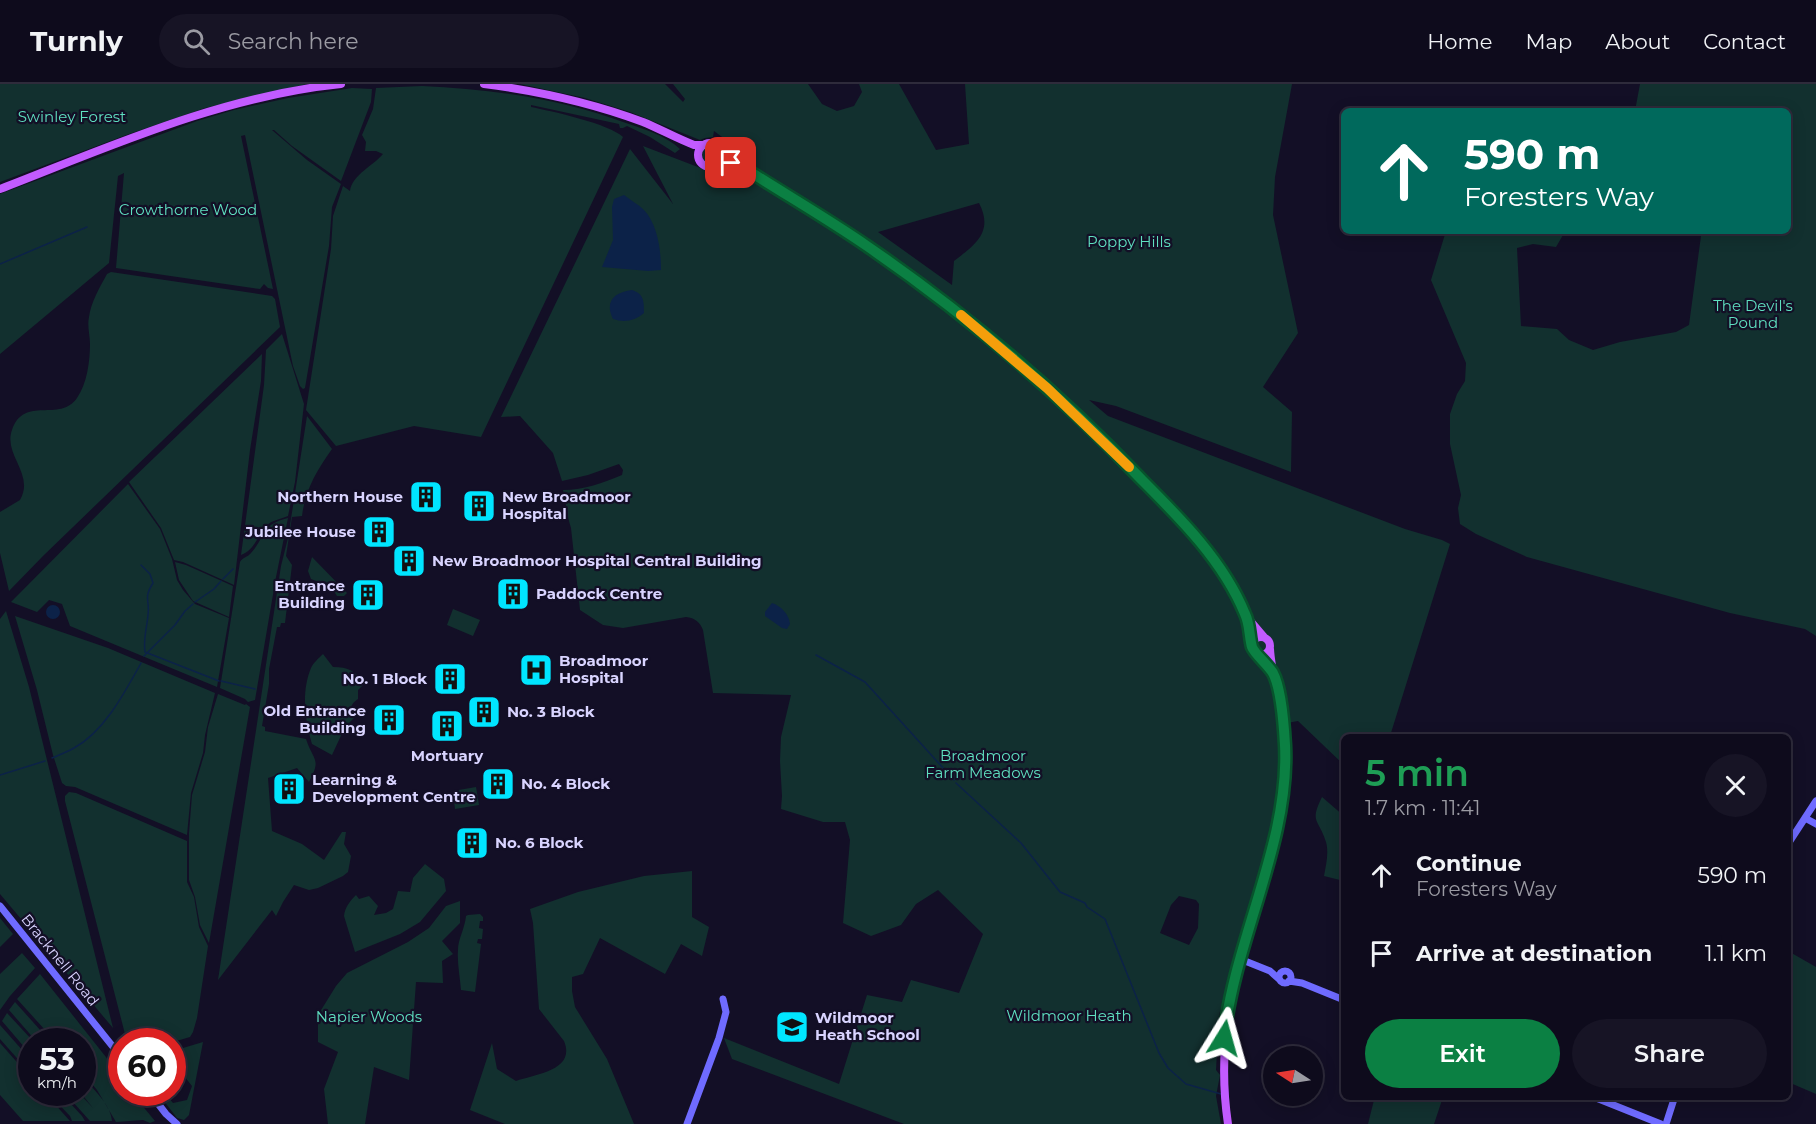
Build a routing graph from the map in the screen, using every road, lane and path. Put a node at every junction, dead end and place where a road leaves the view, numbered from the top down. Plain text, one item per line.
1 (341, 84) edge
2 (484, 84) edge
3 (678, 139) junction
4 (702, 146) junction
5 (720, 148) junction
6 (699, 160) junction
7 (719, 162) junction
8 (738, 164) junction
9 (0, 189) edge
10 (1247, 617) junction
11 (1264, 637) junction
12 (1252, 646) junction
13 (1270, 650) junction
14 (1258, 655) junction
15 (1274, 675) junction
16 (1816, 801) edge
17 (1805, 818) junction
18 (1816, 824) edge
19 (1791, 839) edge
20 (0, 906) edge
21 (1240, 959) junction
22 (1270, 971) junction
23 (1281, 971) junction
24 (1290, 977) junction
25 (1280, 980) junction
26 (723, 999) dead end
27 (1341, 999) edge
28 (108, 1041) edge
29 (1601, 1100) edge
30 (1673, 1100) edge
31 (160, 1106) edge
32 (166, 1114) junction
33 (171, 1124) edge
34 (178, 1124) edge
35 (687, 1124) edge
36 (1228, 1124) edge
37 (1663, 1124) edge

1 - 9 main road
2 - 3 main road
3 - 4 main road
3 - 6 main road
4 - 5 main road
4 - 6 main road
5 - 7 main road
5 - 8 main road
6 - 7 main road
7 - 8 main road
8 - 10 main road
10 - 11 main road
10 - 12 main road
11 - 12 main road
11 - 13 main road
12 - 14 main road
13 - 14 main road
13 - 15 main road
14 - 15 main road
15 - 21 main road
16 - 17 street
17 - 18 street
17 - 19 street
20 - 28 street, Bracknell Road
21 - 22 street
21 - 36 main road
22 - 23 street
22 - 25 street
23 - 24 street
23 - 25 street
24 - 25 street
24 - 27 street
26 - 35 street
29 - 37 street
30 - 37 street
31 - 32 street
32 - 33 street
32 - 34 street

